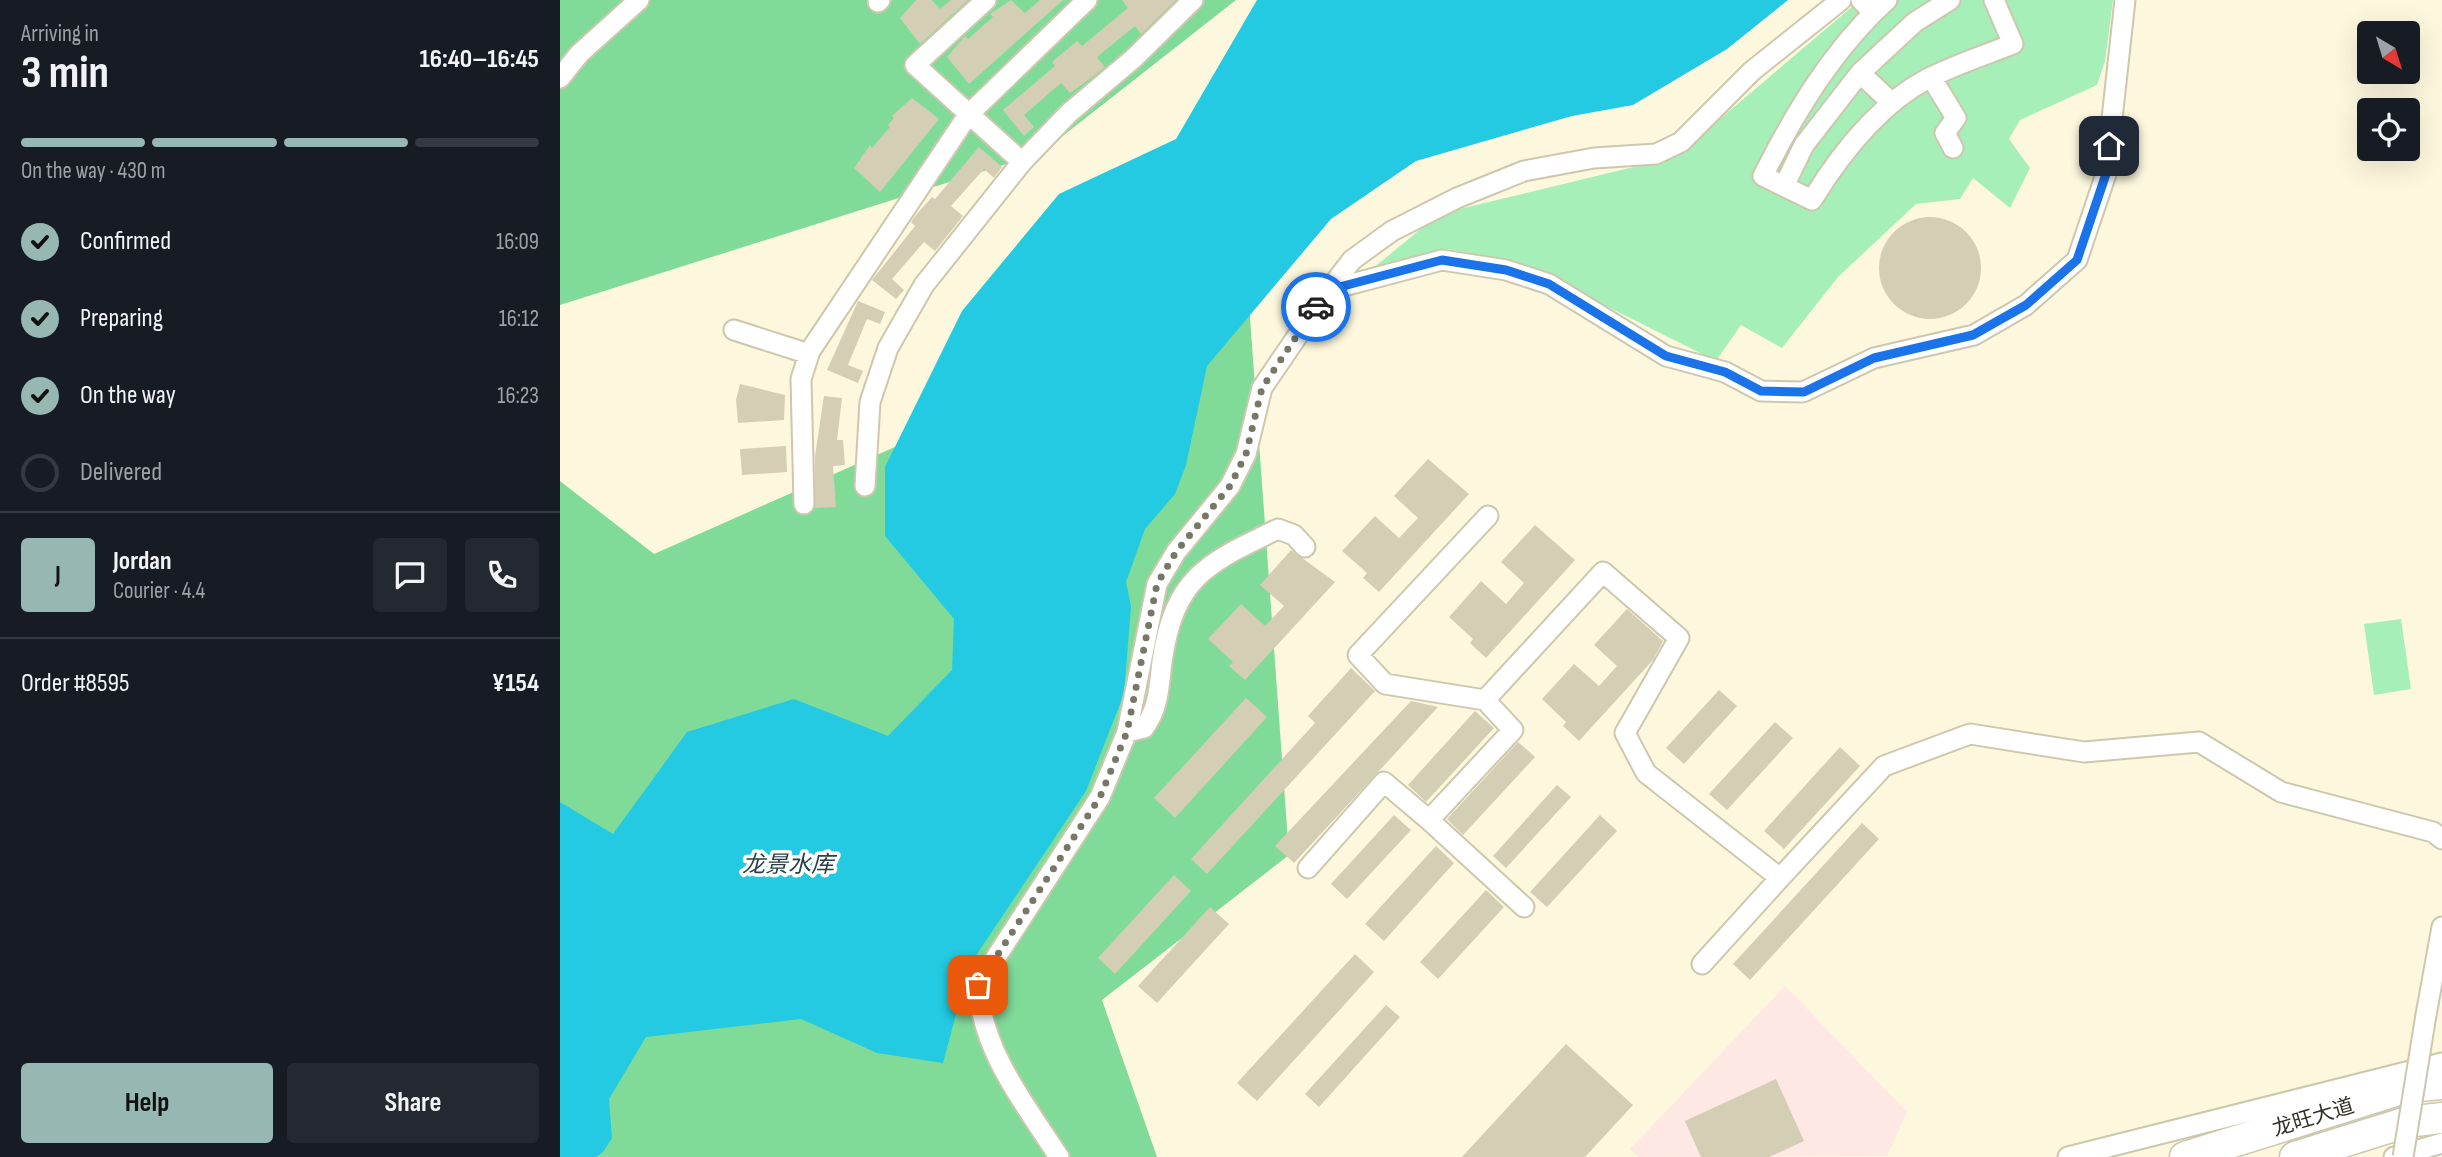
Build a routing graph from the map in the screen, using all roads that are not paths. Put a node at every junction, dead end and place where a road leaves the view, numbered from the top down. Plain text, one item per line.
1 (639, 0) edge
2 (986, 0) edge
3 (1087, 0) edge
4 (1194, 0) edge
5 (1841, 0) edge
6 (1950, 0) edge
7 (1994, 0) edge
8 (2125, 0) edge
9 (1874, 4) edge
10 (1860, 73) junction
11 (1931, 77) junction
12 (560, 78) edge
13 (1892, 103) junction
14 (968, 115) junction
15 (1784, 134) junction
16 (1804, 145) junction
17 (1953, 148) dead end
18 (1022, 162) junction
19 (1784, 186) junction
20 (1328, 290) junction
21 (734, 330) dead end
22 (809, 354) junction
23 (865, 486) dead end
24 (804, 504) dead end
25 (1488, 516) dead end
26 (1304, 547) dead end
27 (1485, 700) junction
28 (1127, 732) junction
29 (1429, 820) junction
30 (2442, 839) edge
31 (1307, 868) dead end
32 (1780, 878) junction
33 (1524, 907) dead end
34 (2442, 927) edge
35 (1702, 964) dead end
36 (2442, 1063) edge
37 (2442, 1084) edge
38 (2442, 1118) edge
39 (2442, 1143) edge
40 (1059, 1157) edge
41 (2068, 1157) edge
42 (2185, 1157) edge
43 (2295, 1157) edge
44 (2394, 1157) edge
45 (2403, 1157) edge

1 - 12 street
2 - 14 street
3 - 14 street
4 - 18 street
5 - 20 street
6 - 10 street
7 - 11 street
8 - 20 street
9 - 15 street
10 - 13 street
10 - 16 street
11 - 13 street
11 - 17 street
13 - 19 street
14 - 18 street
14 - 22 street
15 - 16 street
15 - 19 street
16 - 19 street
18 - 23 street
20 - 28 street
21 - 22 street
22 - 24 street
25 - 27 street
26 - 28 street
27 - 29 street
27 - 32 street
28 - 40 street
29 - 31 street
29 - 33 street
30 - 32 street
32 - 35 street
34 - 45 street, bridge
36 - 41 street
37 - 42 highway, 龙旺大道
38 - 43 highway, 龙旺大道
39 - 44 street

